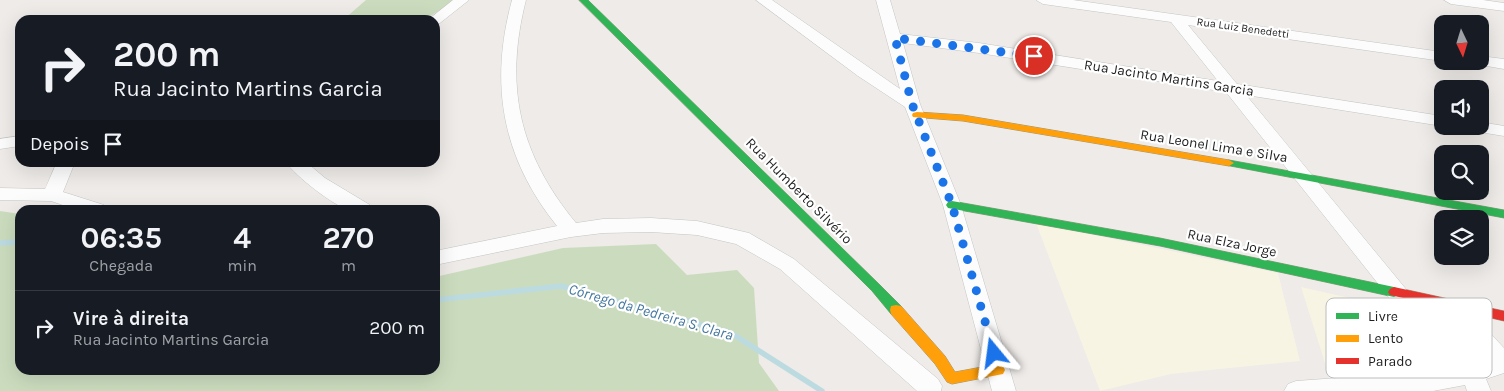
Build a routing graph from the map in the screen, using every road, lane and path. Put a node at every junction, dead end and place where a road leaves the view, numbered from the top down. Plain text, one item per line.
1 (462, 0) edge
2 (519, 0) edge
3 (583, 0) edge
4 (763, 0) edge
5 (883, 0) edge
6 (1043, 0) edge
7 (1451, 0) edge
8 (1504, 7) edge
9 (440, 16) edge
10 (1176, 19) junction
11 (895, 38) junction
12 (1434, 55) edge
13 (1489, 62) edge
14 (1504, 64) edge
15 (1234, 89) junction
16 (915, 110) junction
17 (1434, 120) edge
18 (1489, 129) edge
19 (1504, 131) edge
20 (15, 142) edge
21 (0, 144) edge
22 (64, 167) edge
23 (299, 167) edge
24 (1304, 176) junction
25 (0, 194) edge
26 (52, 195) junction
27 (83, 205) edge
28 (355, 205) edge
29 (952, 205) junction
30 (1504, 214) edge
31 (571, 230) junction
32 (440, 257) edge
33 (1399, 294) junction
34 (1416, 298) edge
35 (1492, 350) edge
36 (1504, 363) edge
37 (998, 370) junction
38 (1492, 371) edge
39 (952, 378) junction
40 (1476, 382) edge
41 (924, 389) edge
42 (1004, 391) edge
43 (1296, 391) edge

1 - 9 street
2 - 31 street
3 - 39 street, Rua Humberto Silvério
4 - 16 street
5 - 11 street
6 - 10 street, Rua Luiz Benedetti
7 - 8 street
10 - 12 street, Rua Luiz Benedetti
10 - 15 street
11 - 15 street, Rua Jacinto Martins Garcia
11 - 16 street
13 - 14 street
15 - 17 street, Rua Jacinto Martins Garcia
15 - 24 street
16 - 24 street, Rua Leonel Lima e Silva
16 - 29 street
18 - 19 street
20 - 21 street
22 - 26 street
23 - 28 street
24 - 30 street, Rua Leonel Lima e Silva
24 - 33 street
25 - 26 street
26 - 27 street
29 - 33 street, Rua Elza Jorge
29 - 37 street
31 - 32 street
31 - 41 street
33 - 34 street, Rua Elza Jorge
35 - 36 street
36 - 38 street
37 - 39 street
37 - 42 street
39 - 41 street
40 - 43 street

